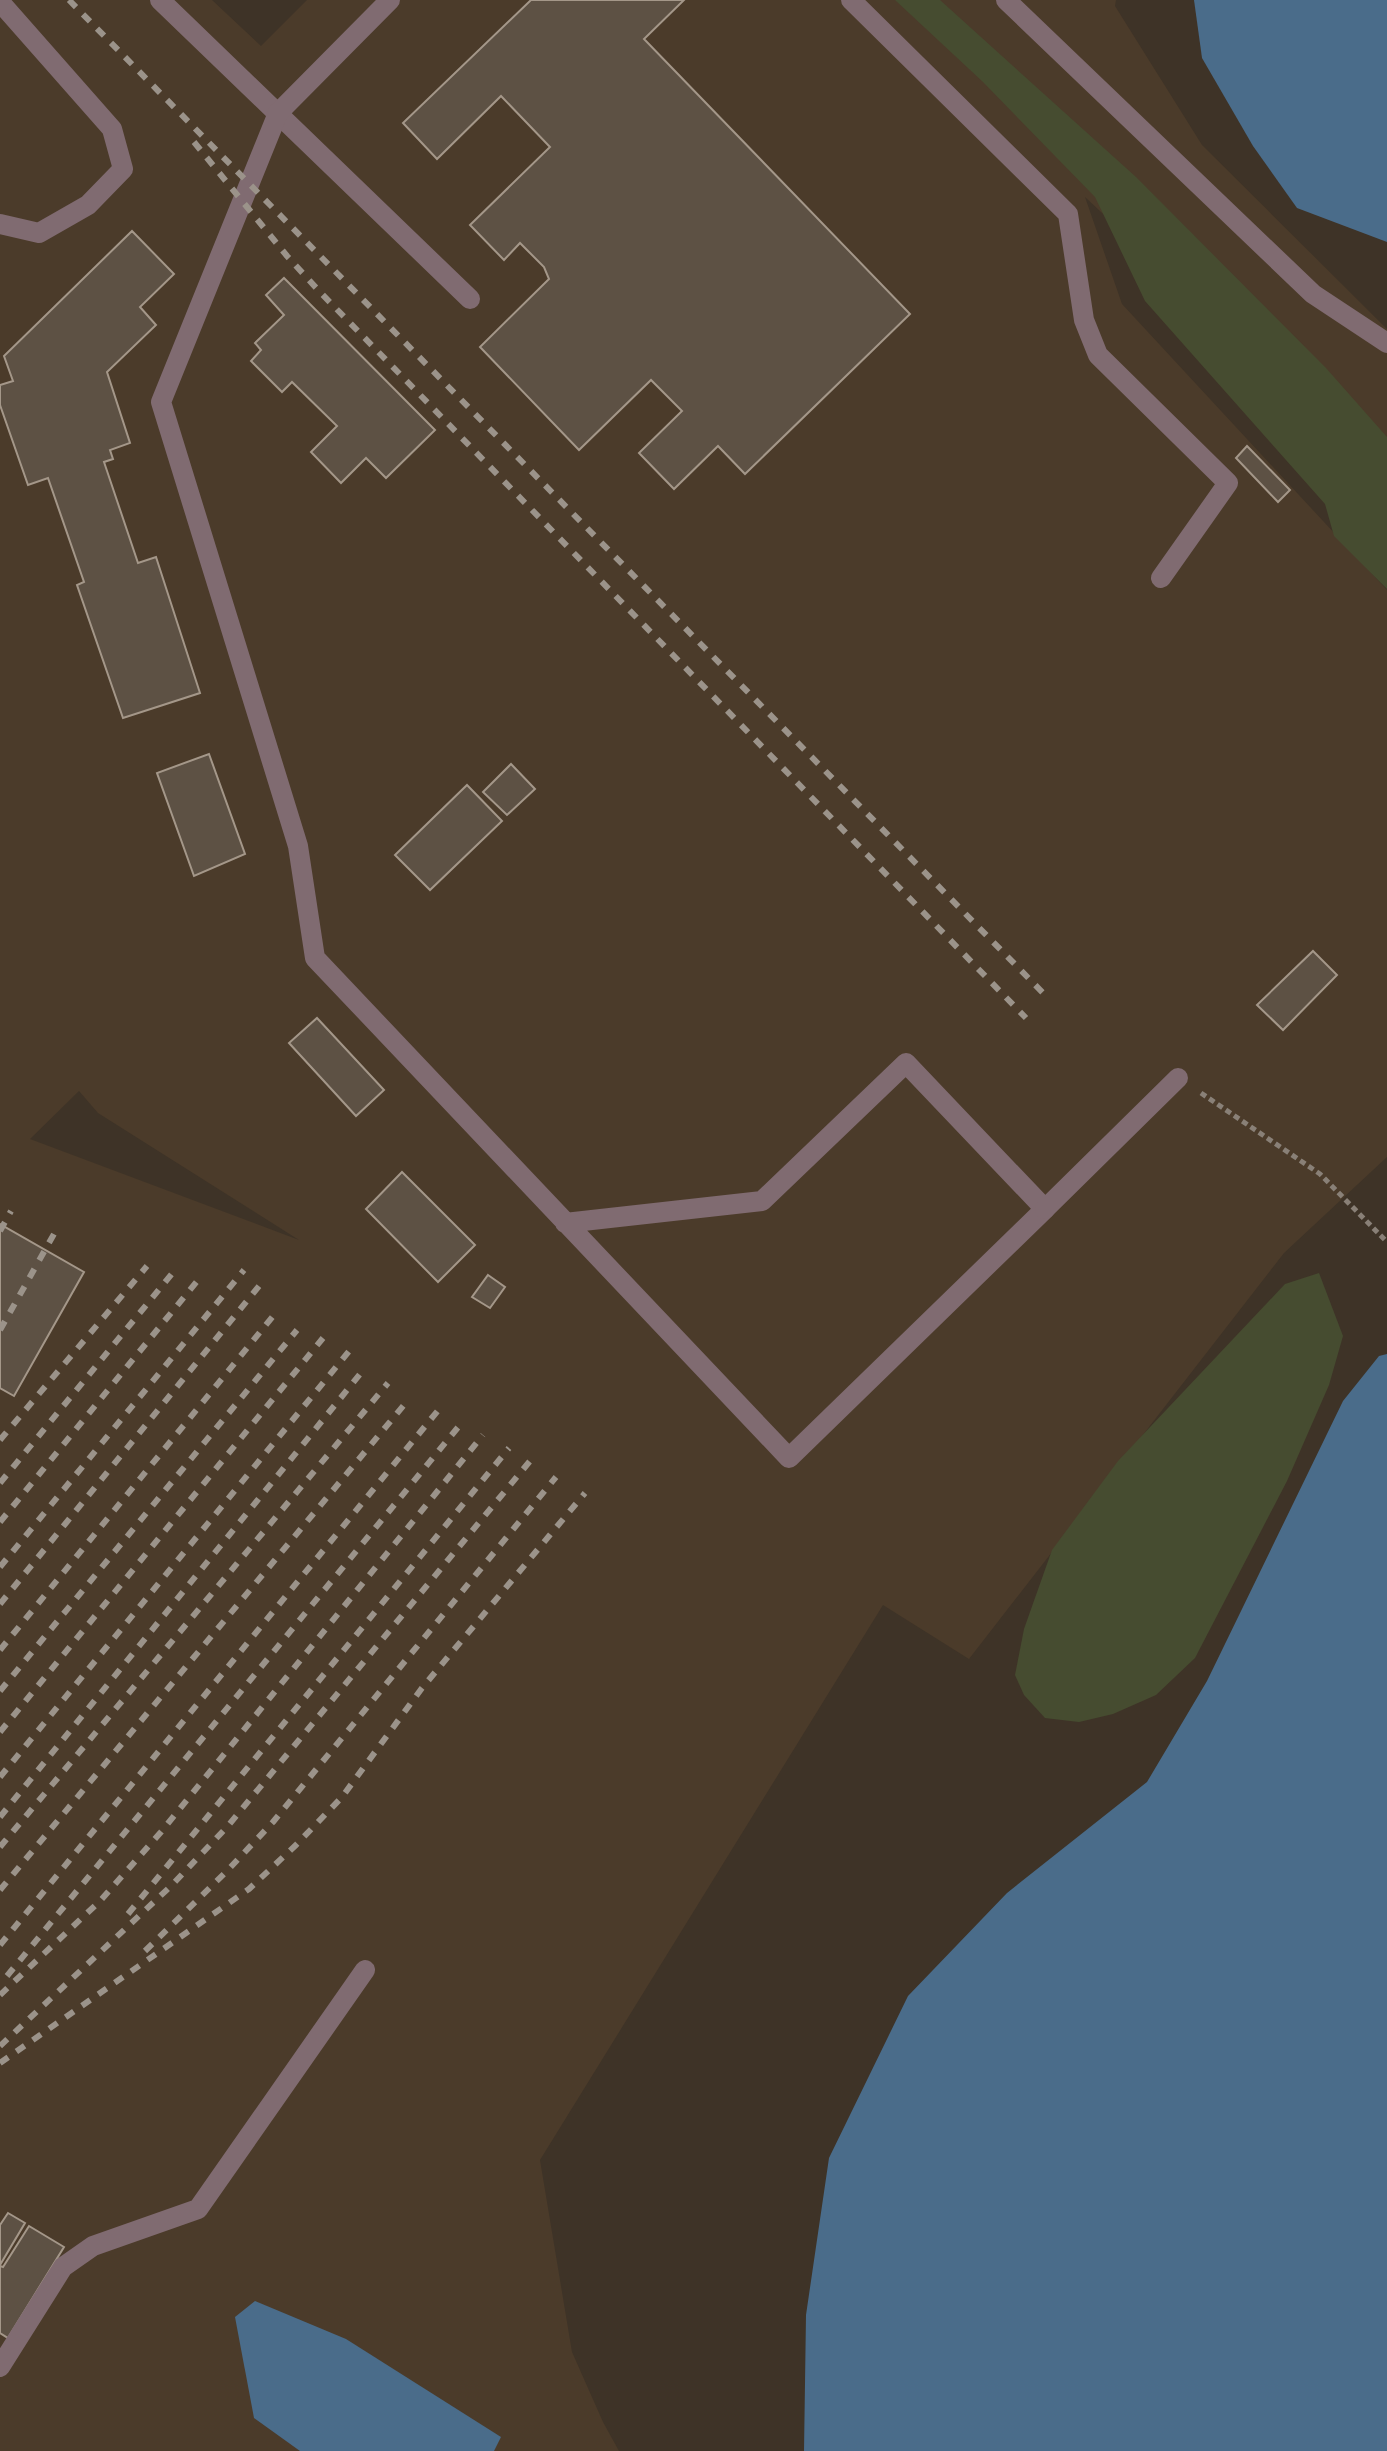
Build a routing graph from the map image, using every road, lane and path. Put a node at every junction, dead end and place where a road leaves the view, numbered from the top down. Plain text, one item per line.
1 (160, 0) edge
2 (390, 0) edge
3 (851, 0) edge
4 (1006, 0) edge
5 (0, 2) edge
6 (278, 113) junction
7 (0, 224) edge
8 (470, 299) dead end
9 (1387, 343) edge
10 (1161, 578) dead end
11 (1178, 1078) joint
12 (1045, 1209) junction
13 (565, 1223) junction
14 (1387, 1242) edge
15 (365, 1970) dead end
16 (0, 2367) edge

1 - 6 lane
2 - 6 lane
3 - 10 lane
4 - 9 lane
5 - 7 lane
6 - 8 lane
6 - 13 lane
11 - 12 lane
11 - 14 path
12 - 13 lane
12 - 13 lane
15 - 16 lane

